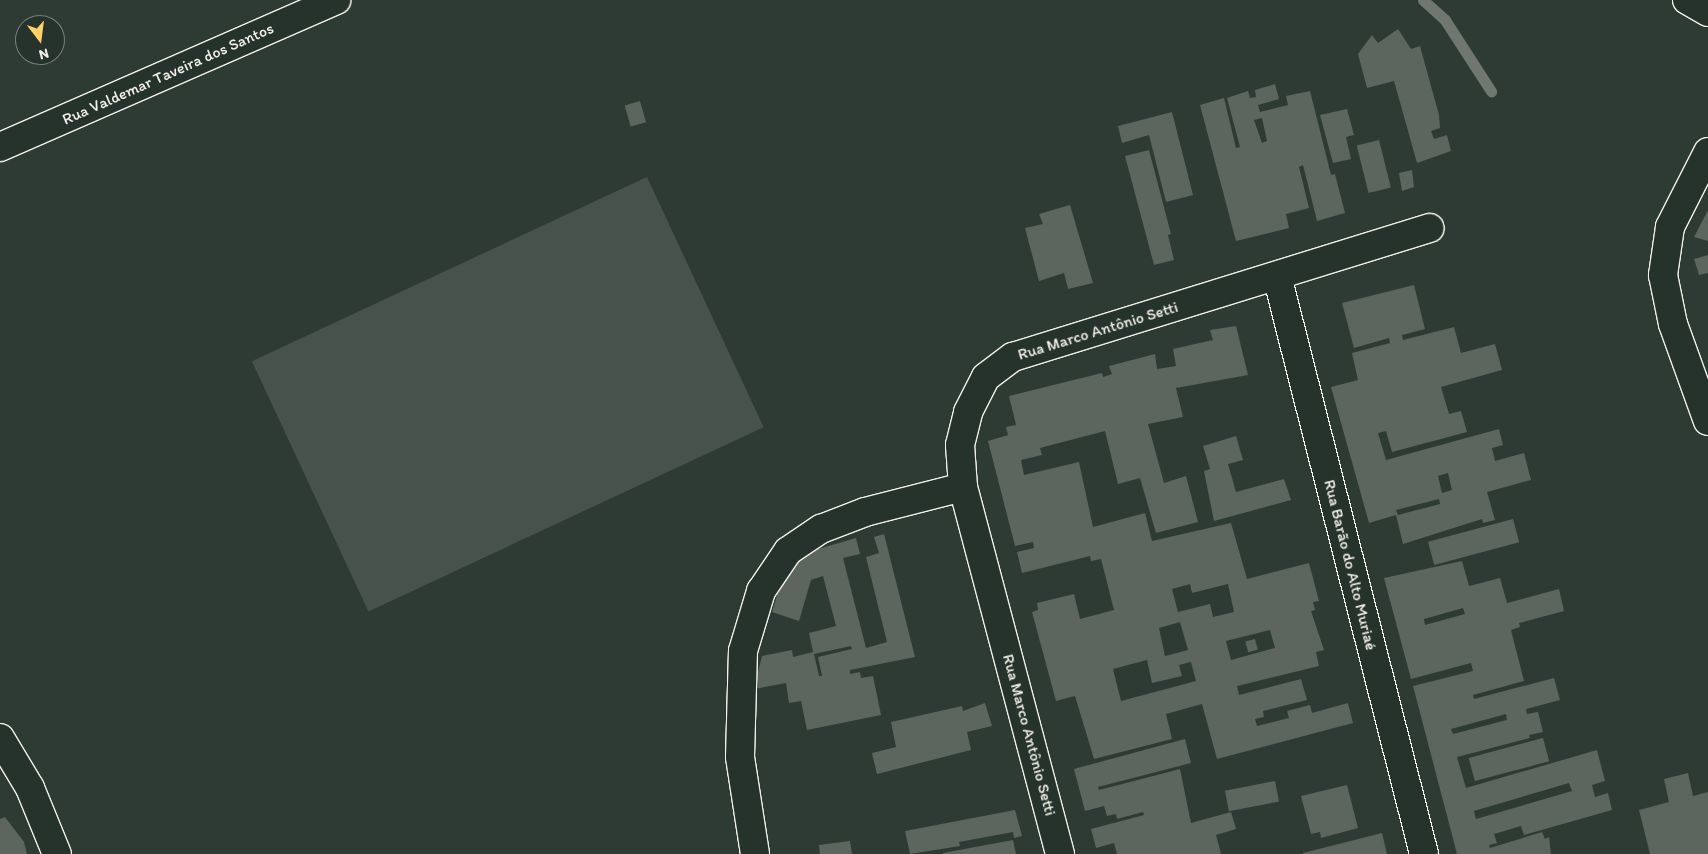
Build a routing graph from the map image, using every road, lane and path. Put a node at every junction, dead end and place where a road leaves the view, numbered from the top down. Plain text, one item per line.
1 (336, 0) edge
2 (1687, 0) edge
3 (1708, 12) edge
4 (0, 129) edge
5 (32, 134) junction
6 (0, 147) edge
7 (1708, 152) edge
8 (1430, 228) dead end
9 (1277, 276) junction
10 (1708, 421) edge
11 (963, 487) junction
12 (0, 738) edge
13 (56, 854) edge
14 (756, 854) edge
15 (1060, 854) edge
16 (1424, 854) edge

1 - 5 street, Rua Valdemar Taveira dos Santos
2 - 3 street
4 - 5 street
5 - 6 street, Rua Valdemar Taveira dos Santos
7 - 10 street
8 - 9 street, Rua Marco Antônio Setti
9 - 11 street, Rua Marco Antônio Setti
9 - 16 street, Rua Barão do Alto Muriaé
11 - 14 street
11 - 15 street, Rua Marco Antônio Setti
12 - 13 street

